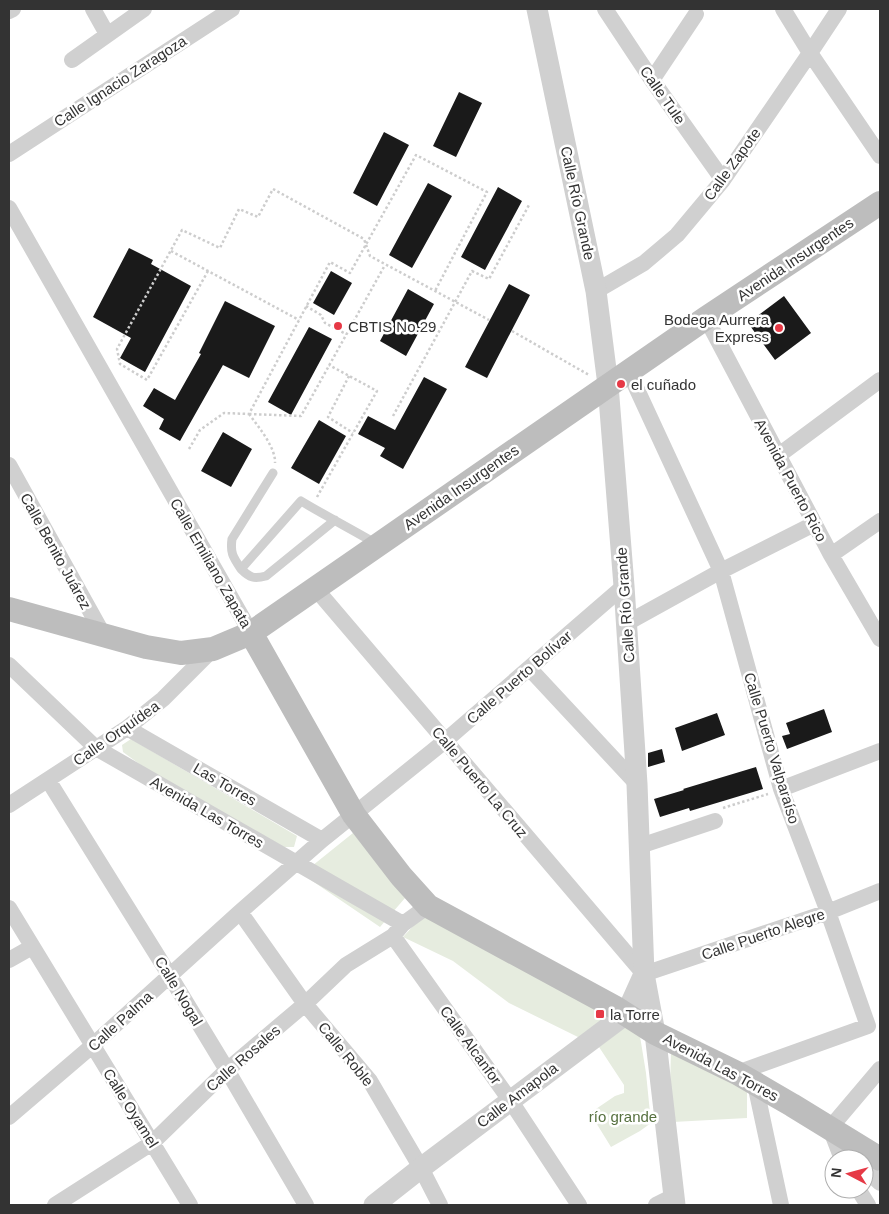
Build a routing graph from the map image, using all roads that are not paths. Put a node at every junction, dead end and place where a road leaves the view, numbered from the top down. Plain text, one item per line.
1 (13, 9) edge
2 (93, 9) edge
3 (144, 9) edge
4 (232, 9) edge
5 (605, 9) edge
6 (783, 9) edge
7 (838, 9) edge
8 (539, 10) edge
9 (9, 11) edge
10 (696, 14) dead end
11 (107, 34) junction
12 (810, 53) junction
13 (72, 60) dead end
14 (652, 80) junction
15 (9, 154) edge
16 (880, 156) edge
17 (723, 180) junction
18 (880, 203) edge
19 (9, 208) edge
20 (596, 291) junction
21 (706, 318) junction
22 (629, 372) junction
23 (880, 380) edge
24 (608, 386) junction
25 (778, 455) junction
26 (9, 465) edge
27 (273, 473) road end
28 (335, 520) junction
29 (880, 522) edge
30 (814, 524) junction
31 (378, 544) junction
32 (831, 555) junction
33 (240, 569) junction
34 (721, 571) junction
35 (624, 586) junction
36 (315, 588) junction
37 (9, 610) edge
38 (627, 622) junction
39 (251, 634) junction
40 (104, 636) junction
41 (880, 639) edge
42 (214, 649) junction
43 (9, 665) edge
44 (529, 668) junction
45 (127, 728) junction
46 (445, 741) junction
47 (96, 748) junction
48 (880, 750) edge
49 (48, 780) junction
50 (637, 784) junction
51 (781, 789) junction
52 (9, 805) edge
53 (354, 815) junction
54 (715, 821) road end
55 (322, 840) junction
56 (640, 846) junction
57 (297, 863) junction
58 (880, 891) edge
59 (428, 906) junction
60 (9, 908) edge
61 (240, 912) junction
62 (828, 912) junction
63 (398, 930) junction
64 (32, 947) junction
65 (9, 960) edge
66 (644, 974) junction
67 (170, 976) junction
68 (305, 1004) junction
69 (626, 1014) junction
70 (655, 1033) junction
71 (92, 1046) junction
72 (880, 1069) edge
73 (227, 1070) junction
74 (746, 1078) junction
75 (510, 1100) junction
76 (9, 1117) edge
77 (830, 1128) junction
78 (152, 1142) junction
79 (838, 1149) edge
80 (880, 1159) edge
81 (421, 1168) junction
82 (668, 1202) edge
83 (61, 1204) edge
84 (190, 1205) edge
85 (306, 1205) edge
86 (374, 1205) edge
87 (440, 1205) edge
88 (579, 1205) edge
89 (781, 1205) edge

1 - 9 street
2 - 11 street
3 - 11 street
4 - 15 street, Calle Ignacio Zaragoza
5 - 14 street, Calle Tule
6 - 12 street
7 - 12 street, Calle Zapote
8 - 20 street, Calle Río Grande
10 - 14 street
11 - 13 street
12 - 16 street
12 - 17 street, Calle Zapote
14 - 17 street, Calle Tule
17 - 20 street, Calle Zapote
18 - 21 main road, Avenida Insurgentes
19 - 39 street, Calle Emiliano Zapata
20 - 24 street, Calle Río Grande
21 - 22 main road, Avenida Insurgentes
21 - 25 street, Avenida Puerto Rico
22 - 24 main road, Avenida Insurgentes
22 - 34 street, Calle Puerto Valparaíso
23 - 25 street
24 - 31 main road, Avenida Insurgentes
24 - 35 street, Calle Río Grande
25 - 30 street, Avenida Puerto Rico
26 - 40 street, Calle Benito Juárez
27 - 33 lane
28 - 31 lane
28 - 33 lane
28 - 33 lane
29 - 32 street
30 - 32 street, Avenida Puerto Rico
30 - 34 street
31 - 36 main road, Avenida Insurgentes
32 - 41 street, Avenida Puerto Rico
34 - 38 street
34 - 51 street, Calle Puerto Valparaíso
35 - 38 street, Calle Río Grande
35 - 44 street, Calle Puerto Bolívar
36 - 39 main road, Avenida Insurgentes
36 - 46 street, Calle Puerto La Cruz
37 - 40 main road, Avenida Insurgentes
38 - 50 street, Calle Río Grande
39 - 42 main road, Avenida Insurgentes
39 - 53 main road, Calle Emiliano Zapata
40 - 42 main road, Avenida Insurgentes
42 - 45 street, Calle Orquídea
43 - 47 street, Avenida Las Torres
44 - 46 street, Calle Puerto Bolívar
44 - 50 street
45 - 47 street, Calle Orquídea
45 - 55 street, Las Torres
46 - 53 street, Calle Puerto Bolívar
46 - 66 street, Calle Puerto La Cruz
47 - 49 street, Calle Orquídea
47 - 57 street, Avenida Las Torres
48 - 51 street
49 - 52 street, Calle Orquídea
49 - 67 street, Calle Nogal
50 - 56 street, Calle Río Grande
51 - 62 street, Calle Puerto Valparaíso
53 - 55 street, Calle Puerto Bolívar
53 - 59 main road, Calle Emiliano Zapata
54 - 56 street
55 - 57 street, Calle Puerto Bolívar
56 - 66 street, Calle Río Grande
57 - 61 street, Calle Palma
57 - 63 street, Avenida Las Torres
58 - 62 street, Calle Puerto Alegre
59 - 63 street, Calle Rosales
59 - 69 main road, Avenida Las Torres
60 - 64 street, Calle Oyamel
61 - 67 street, Calle Palma
61 - 68 street, Calle Roble
62 - 66 street, Calle Puerto Alegre
62 - 74 street, Calle Puerto Valparaíso
63 - 68 street, Calle Rosales
63 - 75 street, Calle Alcanfor
64 - 65 street
64 - 71 street, Calle Oyamel
66 - 69 street, Calle Amapola
66 - 70 street, Calle Río Grande
67 - 71 street, Calle Palma
67 - 73 street, Calle Nogal
68 - 73 street, Calle Rosales
68 - 81 street, Calle Roble
69 - 70 main road, Avenida Las Torres
69 - 75 street, Calle Amapola
70 - 74 main road, Avenida Las Torres
70 - 82 street, Calle Río Grande
71 - 76 street, Calle Palma
71 - 78 street, Calle Oyamel
72 - 77 street
73 - 78 street, Calle Rosales
73 - 85 street, Calle Nogal
74 - 77 main road, Avenida Las Torres
74 - 89 street
75 - 81 street, Calle Amapola
75 - 88 street, Calle Alcanfor
77 - 79 street
77 - 80 main road, Avenida Las Torres
78 - 83 street, Calle Rosales
78 - 84 street, Calle Oyamel
81 - 86 street, Calle Amapola
81 - 87 street, Calle Roble

